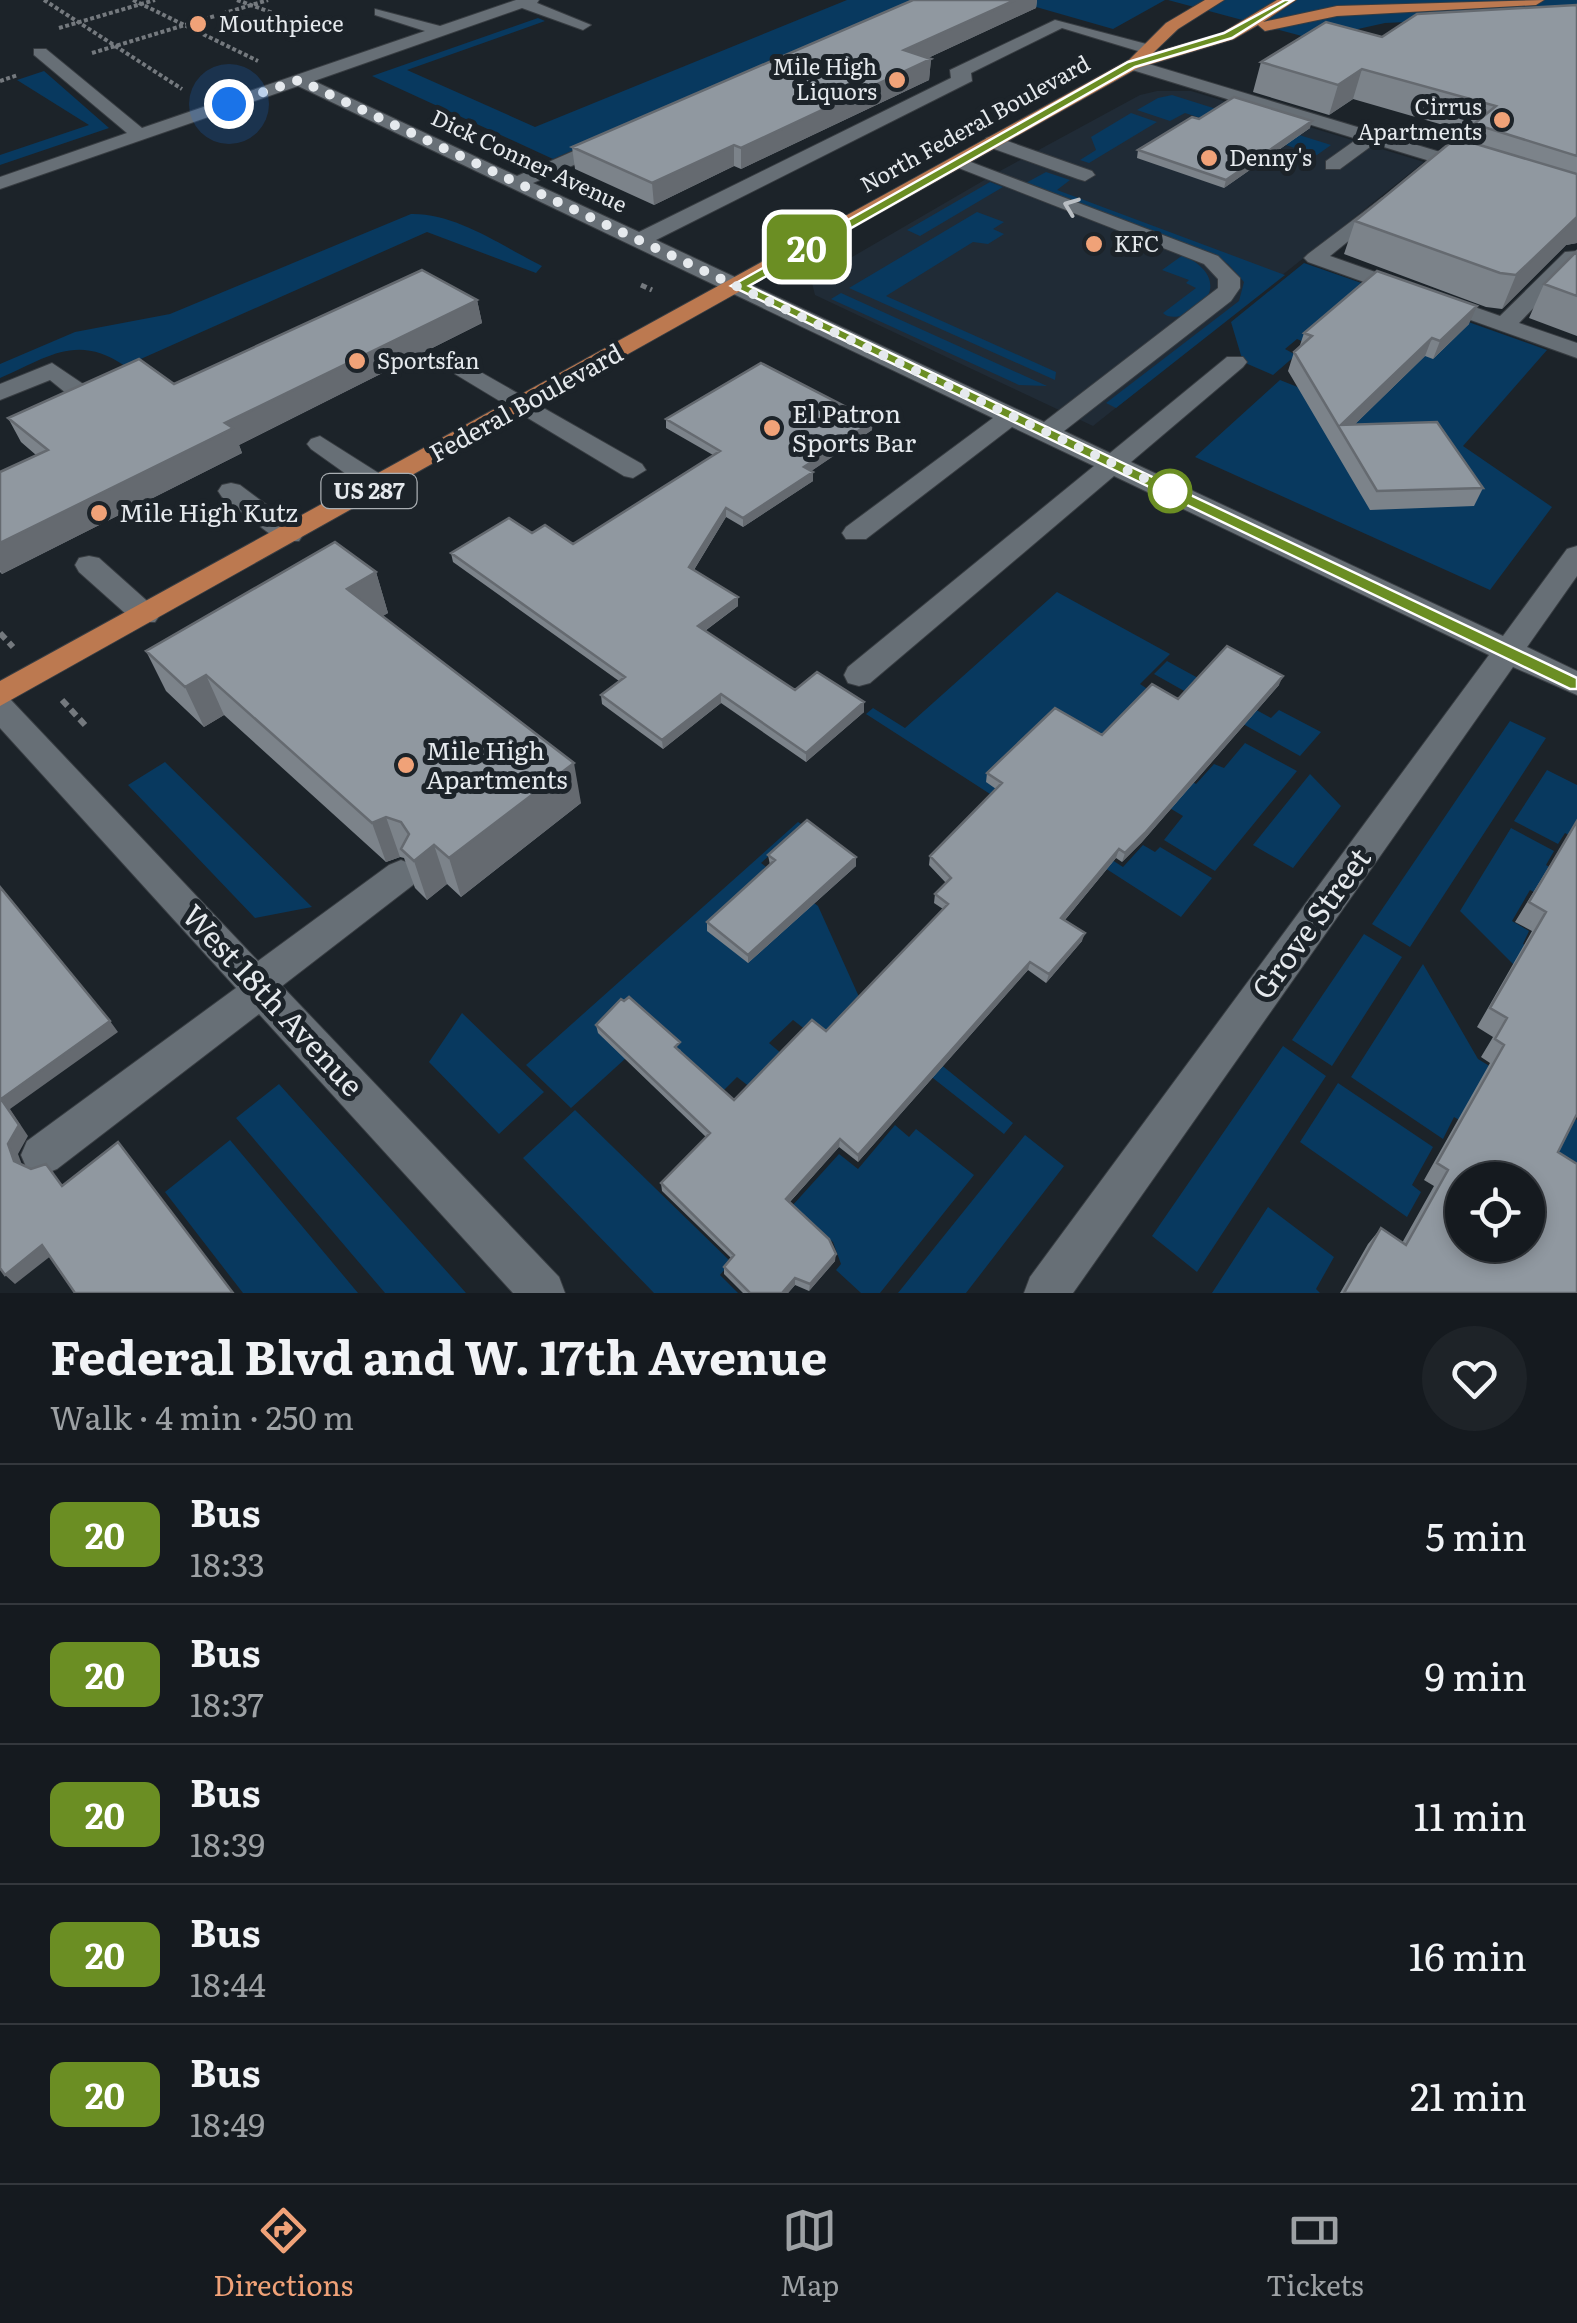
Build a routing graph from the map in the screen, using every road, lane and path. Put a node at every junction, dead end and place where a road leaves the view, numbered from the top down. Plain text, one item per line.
1 (44, 0) edge
2 (133, 0) edge
3 (155, 0) edge
4 (238, 0) edge
5 (268, 0) edge
6 (1216, 0) edge
7 (1288, 0) edge
8 (1536, 0) edge
9 (527, 1) edge
10 (142, 4) junction
11 (252, 5) junction
12 (381, 12) dead end
13 (78, 22) junction
14 (185, 25) junction
15 (582, 26) dead end
16 (440, 31) junction
17 (1228, 36) junction
18 (342, 38) dead end
19 (1148, 49) junction
20 (40, 52) dead end
21 (1132, 64) junction
22 (272, 67) dead end
23 (299, 80) junction
24 (185, 91) dead end
25 (628, 134) edge
26 (140, 135) junction
27 (1371, 137) junction
28 (993, 142) junction
29 (956, 164) junction
30 (1334, 164) dead end
31 (1423, 171) junction
32 (1491, 174) edge
33 (1085, 175) dead end
34 (517, 182) junction
35 (0, 183) edge
36 (640, 240) junction
37 (1576, 252) edge
38 (641, 286) dead end
39 (738, 286) junction
40 (652, 290) dead end
41 (1504, 326) junction
42 (1577, 352) edge
43 (1235, 362) dead end
44 (463, 370) dead end
45 (0, 393) edge
46 (86, 396) edge
47 (524, 405) junction
48 (1011, 416) junction
49 (1047, 432) junction
50 (320, 444) dead end
51 (1113, 464) junction
52 (633, 470) dead end
53 (379, 485) junction
54 (231, 491) dead end
55 (856, 532) dead end
56 (289, 535) junction
57 (1577, 555) edge
58 (89, 564) dead end
59 (145, 615) junction
60 (1508, 651) junction
61 (859, 676) dead end
62 (1577, 684) edge
63 (0, 695) edge
64 (0, 708) edge
65 (401, 875) edge
66 (259, 987) junction
67 (42, 1155) dead end
68 (543, 1293) edge
69 (1046, 1293) edge

1 - 13 path
2 - 10 path
3 - 10 path
4 - 11 path
5 - 11 path
6 - 19 main road, North Federal Boulevard / US 287
7 - 17 main road, North Federal Boulevard / US 287
8 - 17 main road
9 - 15 street
9 - 16 street
10 - 13 path
10 - 14 path
11 - 14 path
11 - 18 path
12 - 16 street
13 - 24 path
14 - 22 path
16 - 23 street
17 - 21 main road, North Federal Boulevard / US 287
19 - 21 main road, North Federal Boulevard / US 287
19 - 36 street
20 - 26 street
21 - 27 street
21 - 28 main road, North Federal Boulevard / US 287
23 - 26 street
23 - 34 street, Dick Conner Avenue
25 - 34 street
26 - 35 street
27 - 30 street
27 - 31 street
28 - 29 main road, North Federal Boulevard / US 287
28 - 33 street
29 - 39 main road, North Federal Boulevard / US 287
49 -> 29 street
31 - 32 street
31 - 41 street
34 - 36 street, Dick Conner Avenue
36 - 39 street, Dick Conner Avenue
37 - 41 street
38 - 40 path
39 - 47 main road, Federal Boulevard / US 287
39 - 48 street, Dick Conner Avenue
41 - 42 street
43 - 51 street
44 - 47 street
45 - 46 street
47 - 52 street
47 - 53 main road, Federal Boulevard / US 287
48 - 49 street, Dick Conner Avenue
48 - 55 street
49 - 51 street, Dick Conner Avenue
50 - 53 street
51 - 60 street, Dick Conner Avenue
51 - 61 street
53 - 56 main road, Federal Boulevard / US 287
54 - 56 street
56 - 59 main road, Federal Boulevard / US 287
57 - 60 street, Grove Street
58 - 59 street
59 - 63 main road, Federal Boulevard / US 287
60 - 62 street, Dick Conner Avenue
60 - 69 street, Grove Street
64 - 66 street, West 18th Avenue
65 - 66 street
66 - 67 street
66 - 68 street, West 18th Avenue

